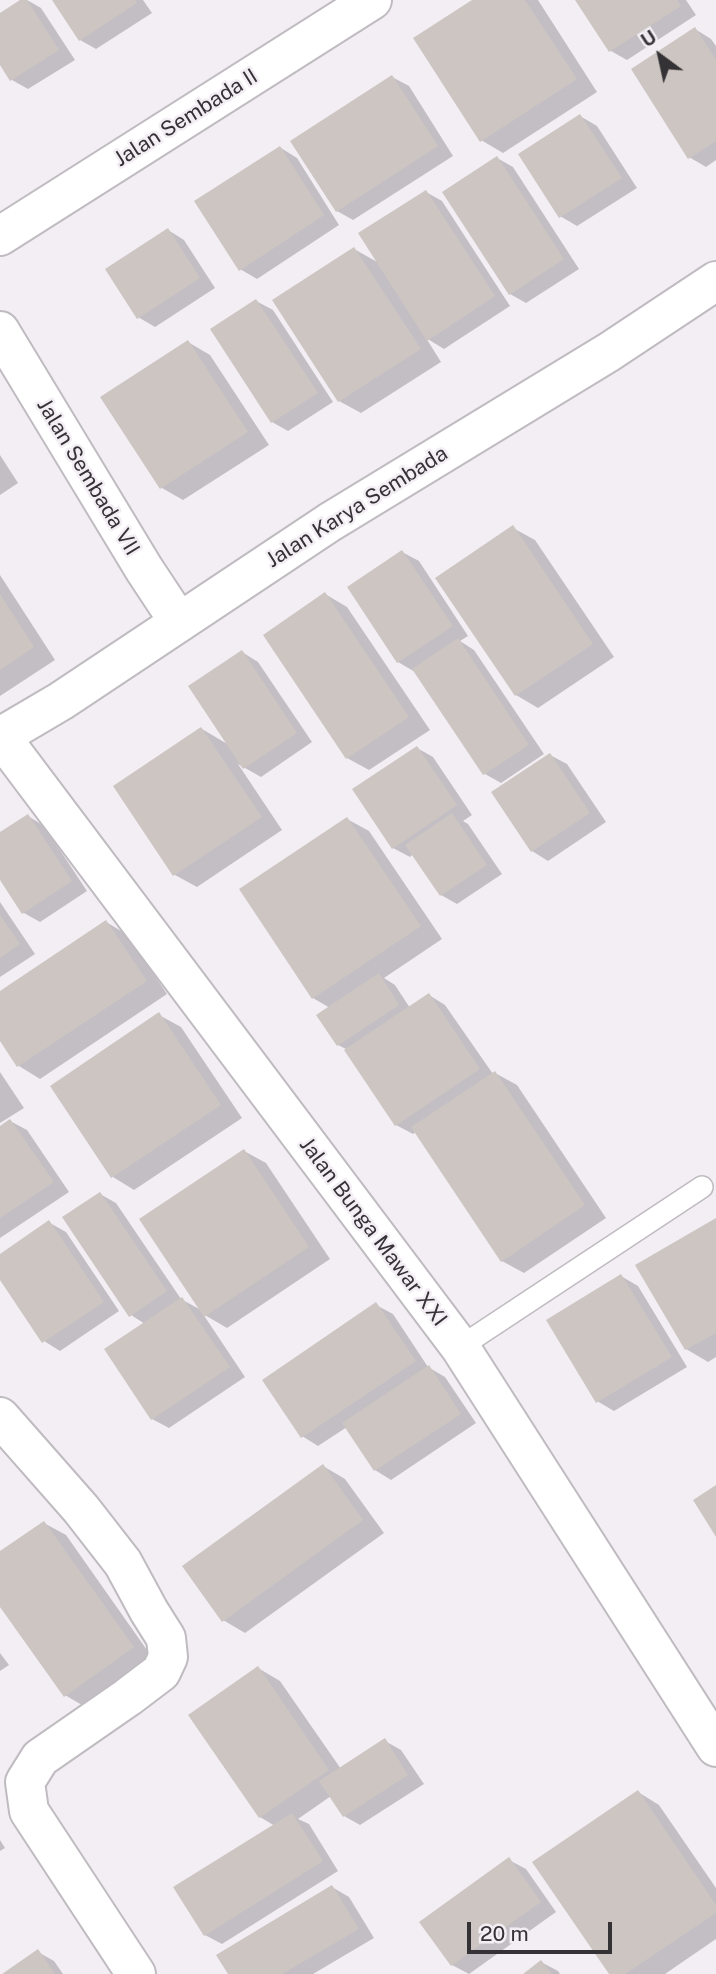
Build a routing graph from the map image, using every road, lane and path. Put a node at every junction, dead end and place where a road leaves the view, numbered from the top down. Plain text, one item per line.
1 (372, 0) edge
2 (0, 236) edge
3 (716, 281) edge
4 (0, 331) edge
5 (179, 622) junction
6 (1, 737) edge
7 (702, 1187) dead end
8 (460, 1347) junction
9 (3, 1425) edge
10 (716, 1747) edge
11 (136, 1974) edge

1 - 2 street, Jalan Sembada II
3 - 5 street, Jalan Karya Sembada
4 - 5 street, Jalan Sembada VII
5 - 6 street, Jalan Karya Sembada
6 - 8 street, Jalan Bunga Mawar XXI
7 - 8 lane
8 - 10 street, Jalan Bunga Mawar XXI
9 - 11 street

